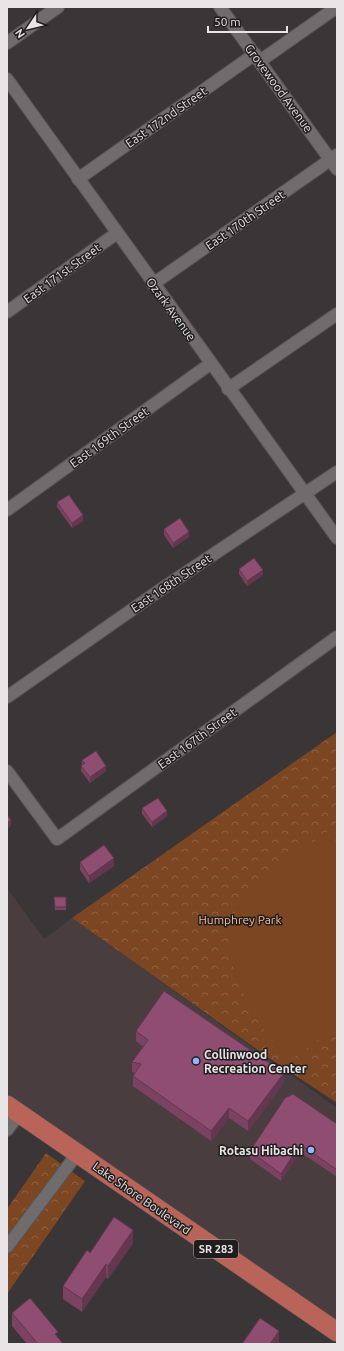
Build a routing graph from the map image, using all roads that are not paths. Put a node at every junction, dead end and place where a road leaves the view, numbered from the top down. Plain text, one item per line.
1 (58, 7) edge
2 (220, 7) edge
3 (337, 7) edge
4 (7, 43) edge
5 (257, 58) junction
6 (7, 79) edge
7 (335, 161) edge
8 (78, 179) junction
9 (117, 233) junction
10 (153, 284) junction
11 (7, 312) edge
12 (337, 314) edge
13 (210, 364) junction
14 (228, 389) junction
15 (337, 472) edge
16 (305, 494) junction
17 (7, 510) edge
18 (337, 538) edge
19 (337, 637) edge
20 (7, 697) edge
21 (7, 771) edge
22 (10, 1108) edge
23 (7, 1130) edge
24 (77, 1154) junction
25 (7, 1247) edge
26 (337, 1332) edge

1 - 4 street
2 - 5 street, Grovewood Avenue
3 - 5 street, East 172nd Street
5 - 7 street, Grovewood Avenue
5 - 8 street, East 172nd Street
6 - 8 street, Ozark Avenue
7 - 10 street, East 170th Street
8 - 9 street, Ozark Avenue
9 - 10 street, Ozark Avenue
9 - 11 street, East 171st Street
10 - 13 street, Ozark Avenue
12 - 14 street
13 - 14 street, Ozark Avenue
13 - 17 street, East 169th Street
14 - 16 street, Ozark Avenue
15 - 16 street, East 168th Street
16 - 18 street, Ozark Avenue
16 - 20 street, East 168th Street
19 - 21 street, East 167th Street
22 - 23 street
22 - 24 main road, Lake Shore Boulevard / SR 283
24 - 25 street
24 - 26 main road, Lake Shore Boulevard / SR 283

